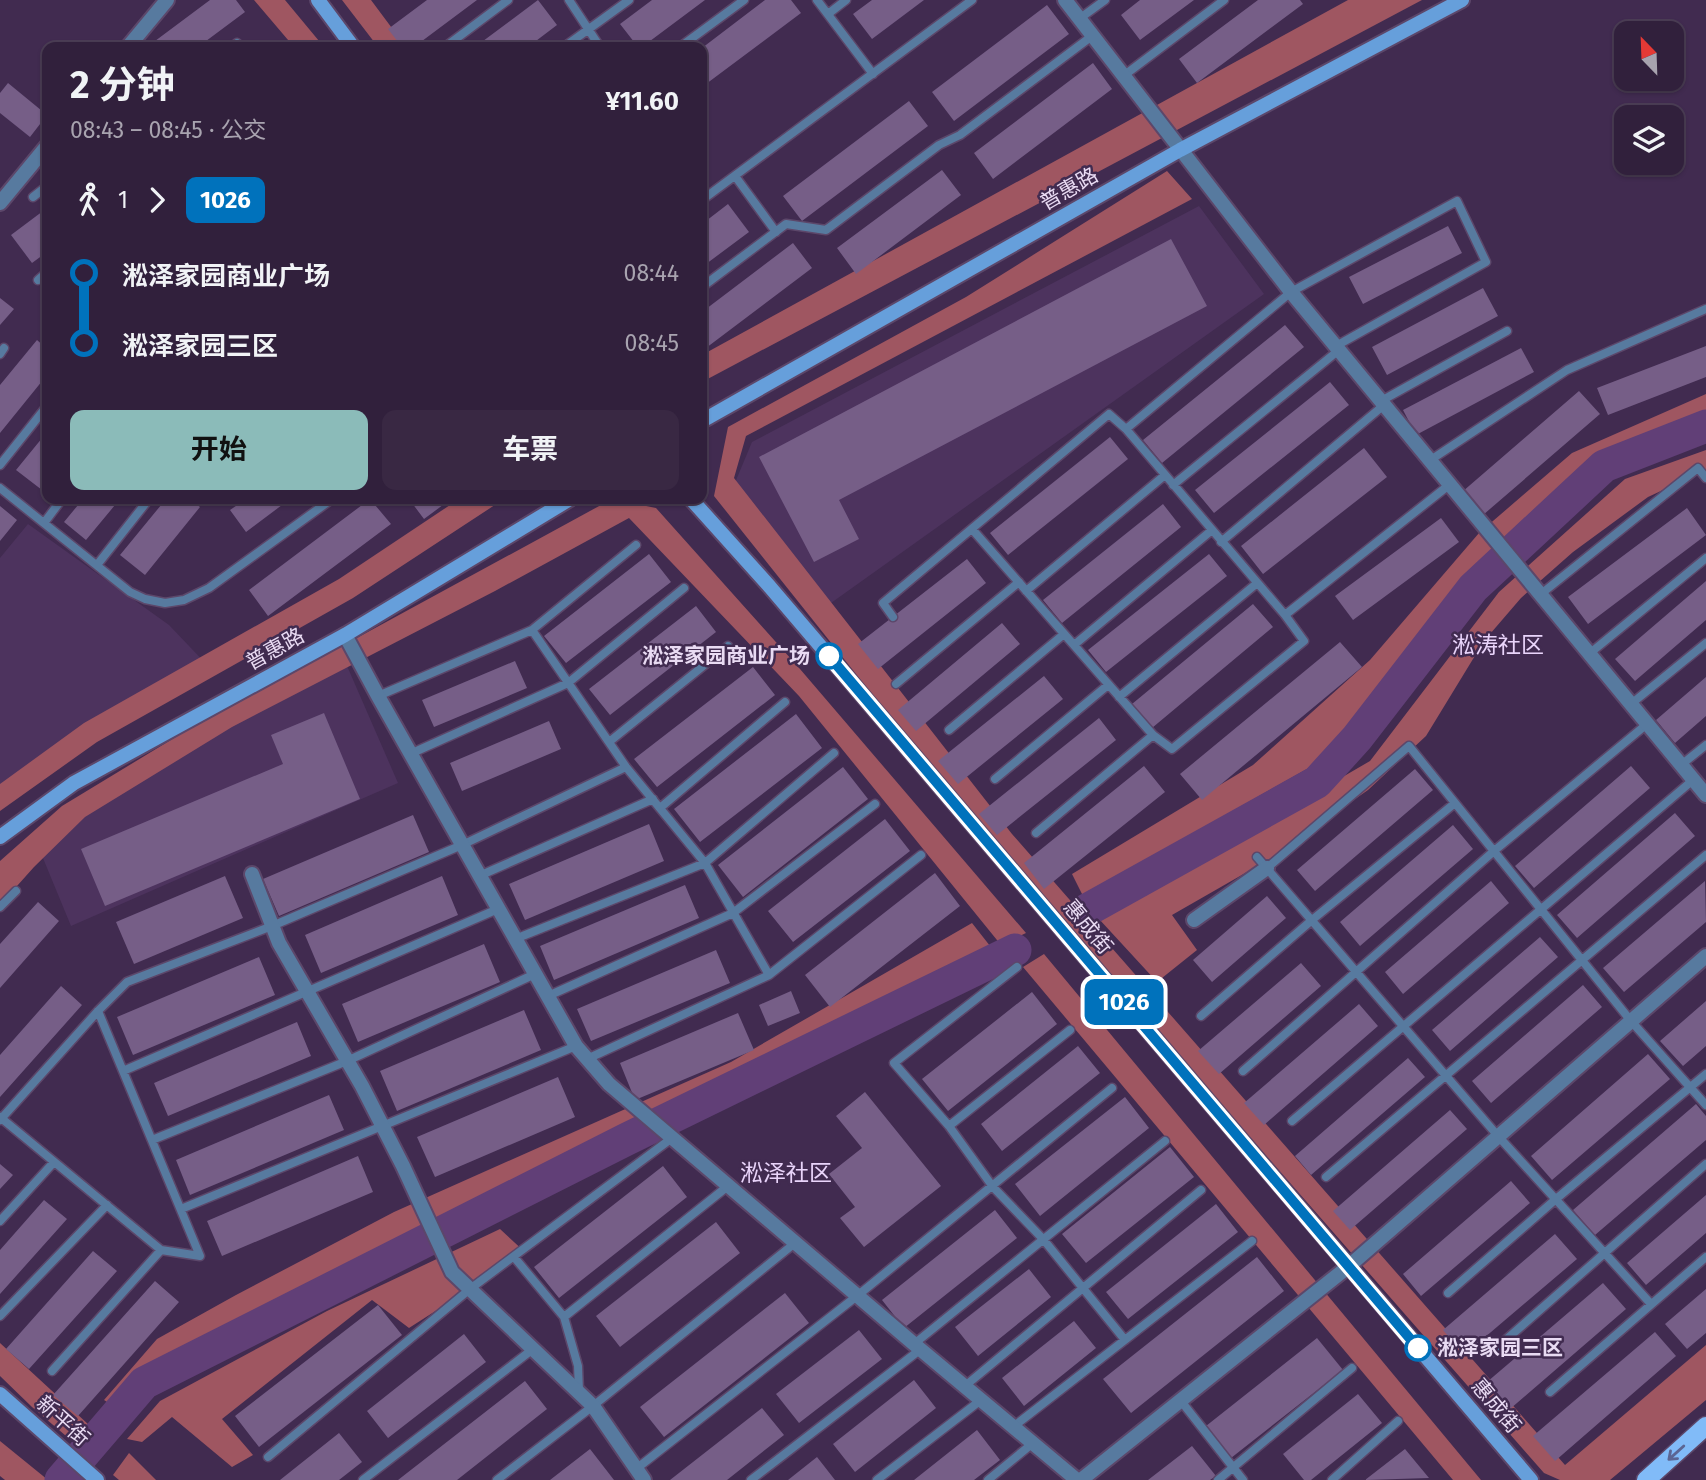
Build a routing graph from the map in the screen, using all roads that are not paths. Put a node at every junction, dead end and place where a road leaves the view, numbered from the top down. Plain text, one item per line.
1 (167, 0) edge
2 (318, 0) edge
3 (508, 0) edge
4 (569, 0) edge
5 (629, 0) edge
6 (744, 0) edge
7 (817, 0) edge
8 (845, 0) edge
9 (972, 0) edge
10 (1065, 0) edge
11 (1105, 0) edge
12 (1224, 0) edge
13 (1462, 0) edge
14 (828, 14) junction
15 (1079, 19) junction
16 (589, 30) junction
17 (1092, 36) junction
18 (132, 42) edge
19 (349, 42) edge
20 (452, 42) edge
21 (572, 42) edge
22 (597, 42) edge
23 (687, 42) edge
24 (873, 74) junction
25 (1122, 76) junction
26 (1180, 150) junction
27 (42, 152) edge
28 (735, 176) junction
29 (42, 190) edge
30 (33, 197) dead end
31 (707, 197) edge
32 (0, 203) edge
33 (776, 232) junction
34 (42, 276) edge
35 (38, 280) dead end
36 (707, 284) edge
37 (1291, 292) junction
38 (1706, 309) edge
39 (1507, 331) dead end
40 (1337, 348) junction
41 (1383, 403) junction
42 (42, 411) edge
43 (707, 418) edge
44 (1126, 429) junction
45 (1429, 461) junction
46 (0, 465) edge
47 (1165, 475) junction
48 (1706, 478) edge
49 (1173, 485) junction
50 (1449, 485) junction
51 (0, 488) edge
52 (58, 504) edge
53 (145, 504) edge
54 (325, 504) edge
55 (562, 504) edge
56 (695, 504) edge
57 (44, 523) junction
58 (972, 529) junction
59 (1212, 530) junction
60 (1221, 542) junction
61 (636, 545) dead end
62 (1706, 558) edge
63 (97, 565) junction
64 (1019, 582) junction
65 (1256, 584) junction
66 (684, 588) dead end
67 (1026, 591) junction
68 (1541, 594) junction
69 (1285, 615) junction
70 (893, 617) dead end
71 (532, 630) junction
72 (1063, 634) junction
73 (345, 635) junction
74 (1706, 643) edge
75 (1074, 645) junction
76 (728, 646) dead end
77 (1589, 654) junction
78 (568, 683) junction
79 (896, 684) dead end
80 (1108, 685) junction
81 (377, 696) junction
82 (1119, 697) junction
83 (785, 702) dead end
84 (1631, 704) junction
85 (1647, 724) junction
86 (949, 730) dead end
87 (1153, 736) junction
88 (609, 742) junction
89 (1706, 745) edge
90 (834, 753) dead end
91 (410, 754) junction
92 (1681, 765) junction
93 (626, 767) junction
94 (995, 779) dead end
95 (1693, 780) junction
96 (1706, 795) edge
97 (653, 799) junction
98 (1455, 803) junction
99 (875, 804) dead end
100 (660, 808) junction
101 (2, 833) edge
102 (1036, 833) dead end
103 (462, 845) junction
104 (1494, 851) junction
105 (921, 855) dead end
106 (1706, 855) edge
107 (1262, 862) junction
108 (705, 863) junction
109 (252, 874) dead end
110 (479, 876) junction
111 (16, 891) dead end
112 (0, 907) edge
113 (498, 909) junction
114 (1541, 909) junction
115 (733, 913) junction
116 (1194, 920) dead end
117 (1312, 920) junction
118 (272, 926) junction
119 (515, 939) junction
120 (1706, 956) edge
121 (1582, 960) junction
122 (1017, 967) dead end
123 (1356, 971) junction
124 (535, 974) junction
125 (769, 975) junction
126 (307, 993) junction
127 (548, 996) junction
128 (98, 1011) junction
129 (1201, 1016) dead end
130 (1631, 1021) junction
131 (1404, 1026) junction
132 (1070, 1030) dead end
133 (576, 1046) junction
134 (587, 1059) junction
135 (347, 1061) junction
136 (123, 1071) junction
137 (1242, 1071) dead end
138 (1706, 1074) edge
139 (1446, 1076) junction
140 (1690, 1087) junction
141 (1112, 1088) dead end
142 (1706, 1105) edge
143 (0, 1118) edge
144 (1292, 1121) dead end
145 (382, 1125) junction
146 (949, 1126) junction
147 (1499, 1136) junction
148 (672, 1138) junction
149 (152, 1140) junction
150 (1165, 1141) dead end
151 (54, 1161) junction
152 (1706, 1164) edge
153 (1326, 1177) dead end
154 (728, 1186) junction
155 (993, 1187) junction
156 (1201, 1190) dead end
157 (1556, 1199) junction
158 (107, 1205) junction
159 (181, 1209) junction
160 (0, 1221) edge
161 (1043, 1239) junction
162 (1252, 1241) dead end
163 (795, 1243) junction
164 (161, 1250) junction
165 (1604, 1253) junction
166 (514, 1257) junction
167 (1706, 1257) edge
168 (1349, 1266) junction
169 (1083, 1288) junction
170 (470, 1289) junction
171 (1448, 1293) dead end
172 (857, 1296) junction
173 (1651, 1304) junction
174 (0, 1316) edge
175 (564, 1317) junction
176 (1125, 1340) junction
177 (918, 1347) junction
178 (533, 1349) junction
179 (1492, 1352) dead end
180 (1352, 1368) dead end
181 (52, 1371) dead end
182 (965, 1386) junction
183 (579, 1392) junction
184 (1550, 1392) dead end
185 (0, 1394) edge
186 (981, 1400) junction
187 (1181, 1401) junction
188 (593, 1406) junction
189 (1398, 1421) dead end
190 (1706, 1426) edge
191 (1013, 1427) junction
192 (1033, 1443) junction
193 (268, 1457) dead end
194 (1232, 1468) junction
195 (640, 1474) edge
196 (97, 1480) edge
197 (363, 1480) edge
198 (497, 1480) edge
199 (751, 1480) edge
200 (877, 1480) edge
201 (988, 1480) edge
202 (1079, 1480) edge
203 (1218, 1480) edge
204 (1243, 1480) edge
205 (1332, 1480) edge
206 (1531, 1480) edge
207 (1646, 1480) edge

1 - 18 street
2 - 19 main road
3 - 20 lane
4 - 16 lane
5 - 16 lane
6 - 23 lane
7 - 14 lane
8 - 14 lane
9 - 24 lane
10 - 15 street
11 - 15 lane
12 - 25 lane
13 - 26 main road, 普惠路
14 - 24 lane
15 - 17 street
16 - 21 lane
16 - 22 lane
17 - 25 street
17 - 33 lane
24 - 28 lane
25 - 26 street
26 - 37 street
26 - 43 main road, 普惠路
27 - 32 street
28 - 31 lane
28 - 33 lane
29 - 30 lane
33 - 36 lane
34 - 35 lane
37 - 40 street
37 - 40 lane
37 - 44 lane
38 - 45 lane
39 - 41 lane
40 - 41 street
40 - 49 lane
41 - 45 street
41 - 60 lane
42 - 46 lane
44 - 47 lane
44 - 58 lane
45 - 50 street
47 - 49 lane
47 - 67 lane
48 - 68 lane
49 - 59 lane
50 - 68 street
50 - 69 lane
51 - 57 lane
52 - 57 lane
53 - 63 lane
54 - 63 lane
55 - 73 main road, 普惠路
56 - 168 main road, 惠成街
57 - 63 lane
58 - 64 lane
58 - 70 lane
59 - 60 lane
59 - 75 lane
60 - 65 lane
61 - 71 lane
62 - 77 lane
64 - 67 lane
64 - 79 lane
65 - 69 lane
65 - 82 lane
66 - 78 lane
67 - 72 lane
68 - 77 street
69 - 87 lane
71 - 78 lane
71 - 81 lane
72 - 75 lane
72 - 86 lane
73 - 81 street
73 - 101 main road, 普惠路
74 - 84 lane
75 - 80 lane
76 - 88 lane
77 - 84 street
78 - 88 lane
78 - 91 lane
80 - 82 lane
80 - 94 lane
81 - 91 street
82 - 87 lane
83 - 100 lane
84 - 85 street
85 - 92 street
85 - 104 lane
87 - 102 lane
88 - 93 lane
89 - 92 lane
90 - 108 lane
91 - 103 street
92 - 95 street
93 - 97 lane
93 - 103 lane
95 - 96 street
95 - 114 lane
97 - 100 lane
97 - 110 lane
98 - 104 lane
98 - 107 lane
98 - 117 lane
99 - 115 lane
100 - 108 lane
103 - 110 street
103 - 118 lane
104 - 114 lane
104 - 123 lane
105 - 125 lane
106 - 121 lane
107 - 116 street
107 - 117 lane
108 - 115 lane
108 - 119 lane
109 - 118 street
110 - 113 street
111 - 112 lane
113 - 119 street
113 - 126 lane
114 - 121 lane
114 - 131 lane
115 - 125 lane
115 - 127 lane
117 - 123 lane
117 - 129 lane
118 - 126 street
118 - 128 lane
119 - 124 street
120 - 130 street
121 - 130 lane
121 - 139 lane
122 - 146 lane
123 - 131 lane
123 - 137 lane
124 - 127 street
124 - 135 lane
125 - 134 lane
126 - 135 street
126 - 136 lane
127 - 133 street
128 - 136 lane
128 - 143 lane
130 - 140 lane
130 - 147 street
131 - 139 lane
131 - 144 lane
132 - 146 lane
133 - 134 street
133 - 145 lane
134 - 148 street
135 - 145 street
135 - 149 lane
136 - 149 lane
138 - 140 lane
139 - 147 lane
139 - 153 lane
140 - 142 lane
140 - 157 lane
141 - 155 lane
143 - 151 lane
145 - 159 lane
145 - 170 street
146 - 155 lane
147 - 157 lane
147 - 168 street
148 - 154 street
148 - 166 lane
149 - 159 lane
150 - 161 lane
151 - 158 lane
151 - 160 lane
152 - 165 lane
154 - 163 street
154 - 175 lane
155 - 161 lane
155 - 172 lane
156 - 169 lane
157 - 165 lane
157 - 171 lane
158 - 164 lane
158 - 174 lane
159 - 164 lane
161 - 169 lane
161 - 177 lane
162 - 176 lane
163 - 172 street
163 - 188 lane
164 - 181 lane
165 - 173 lane
165 - 179 lane
166 - 170 lane
166 - 175 lane
167 - 173 lane
168 - 187 street
168 - 206 main road, 惠成街
169 - 176 lane
169 - 182 lane
170 - 178 street
170 - 193 lane
172 - 177 street
172 - 195 lane
173 - 184 lane
175 - 183 lane
176 - 191 lane
177 - 182 street
177 - 199 lane
178 - 183 street
178 - 197 lane
180 - 194 lane
182 - 186 street
183 - 188 street
185 - 196 main road, 新平街
186 - 191 street
186 - 200 lane
187 - 194 lane
187 - 202 street
188 - 195 street
188 - 198 lane
189 - 205 lane
190 -> 207 main road
191 - 192 street
192 - 201 lane
192 - 202 street
194 - 203 lane
194 - 204 lane

